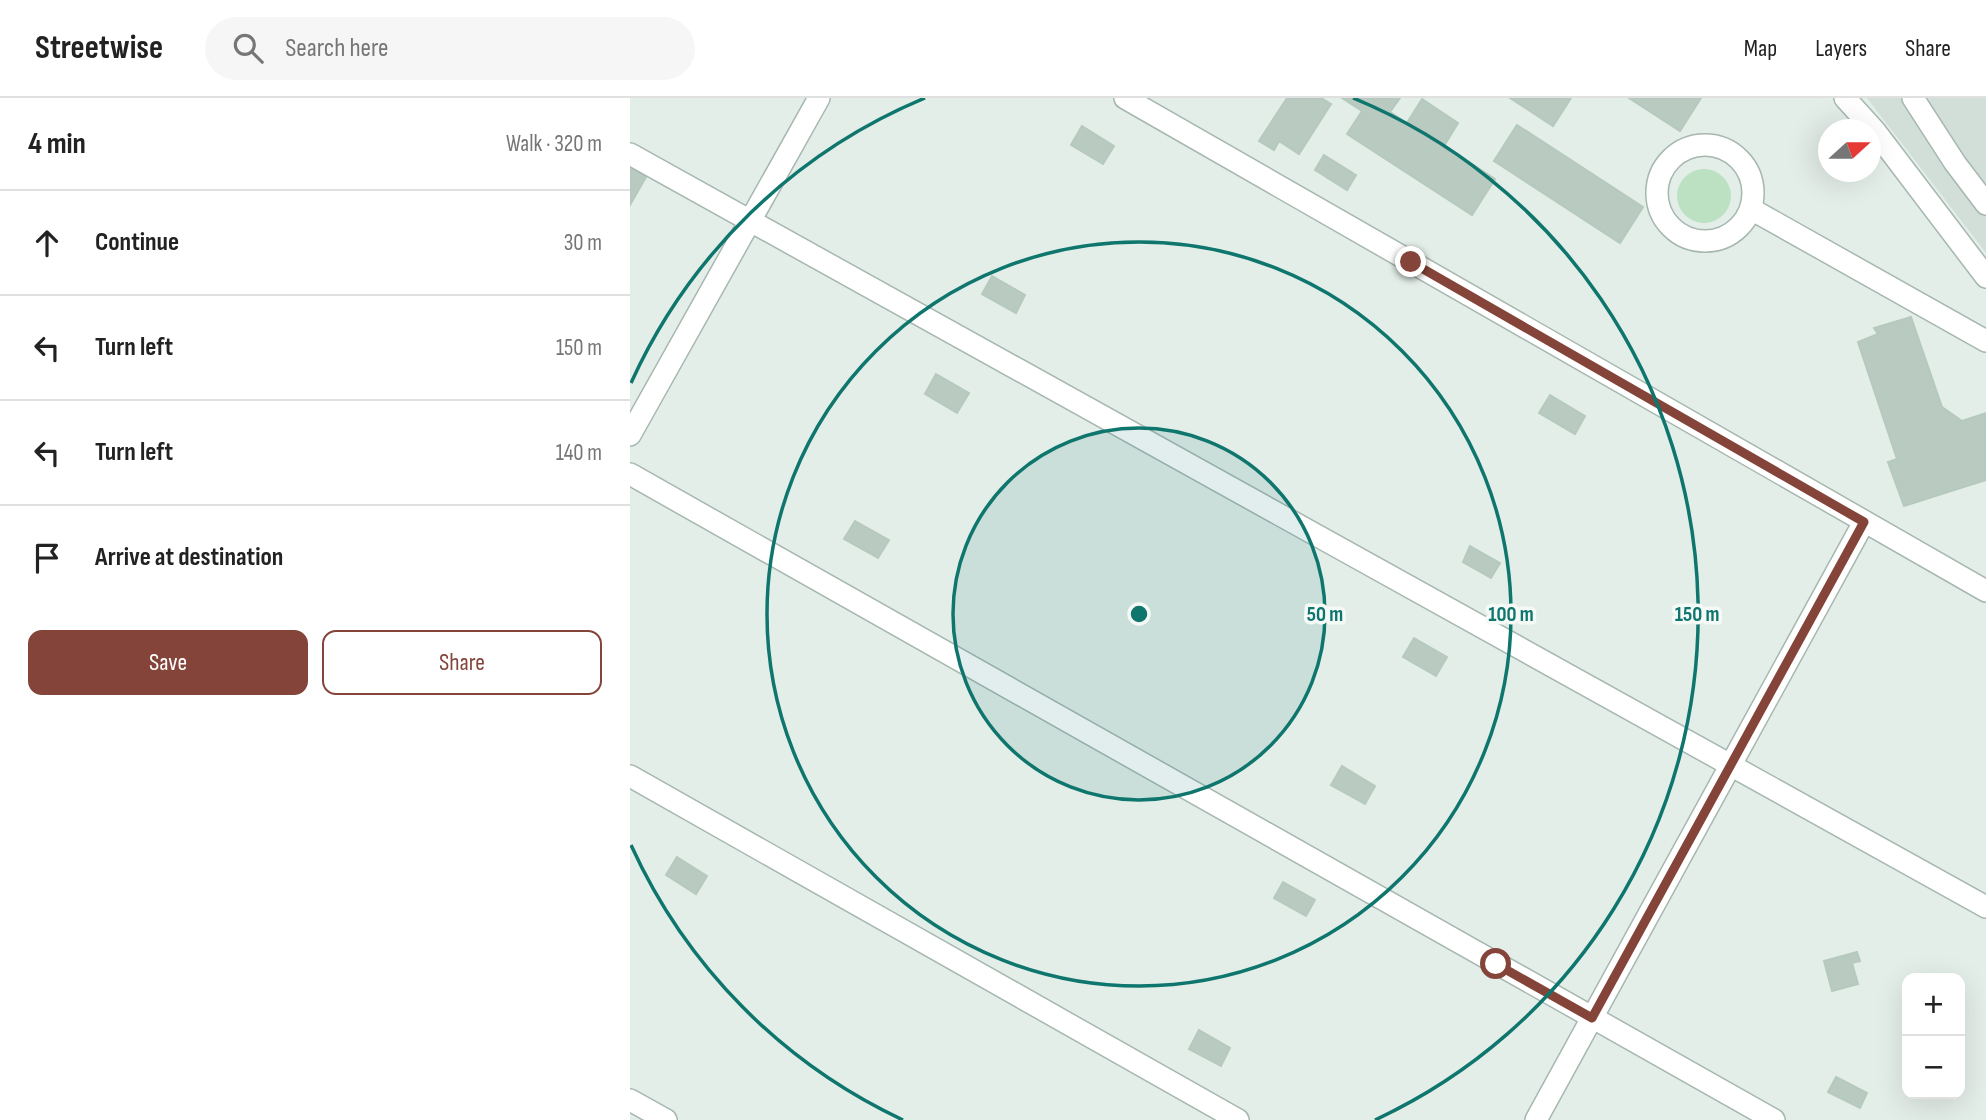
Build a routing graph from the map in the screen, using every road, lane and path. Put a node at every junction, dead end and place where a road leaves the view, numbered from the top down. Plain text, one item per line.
1 (819, 98) edge
2 (1125, 98) edge
3 (1845, 98) edge
4 (1913, 98) edge
5 (630, 154) edge
6 (1983, 196) edge
7 (1751, 209) junction
8 (750, 222) junction
9 (1986, 277) edge
10 (1986, 341) edge
11 (630, 435) edge
12 (630, 474) edge
13 (1864, 522) junction
14 (1986, 591) edge
15 (1730, 765) junction
16 (630, 776) edge
17 (1986, 907) edge
18 (1592, 1018) junction
19 (630, 1100) edge
20 (666, 1120) edge
21 (1238, 1120) edge
22 (1536, 1120) edge
23 (1774, 1120) edge

1 - 8 street
2 - 13 street
3 - 9 street
4 - 6 street
5 - 8 street
7 - 7 street
7 - 10 street
8 - 11 street
8 - 15 street
12 - 18 street
13 - 14 street
13 - 15 street
15 - 17 street
15 - 18 street
16 - 21 street
18 - 22 street
18 - 23 street
19 - 20 street

